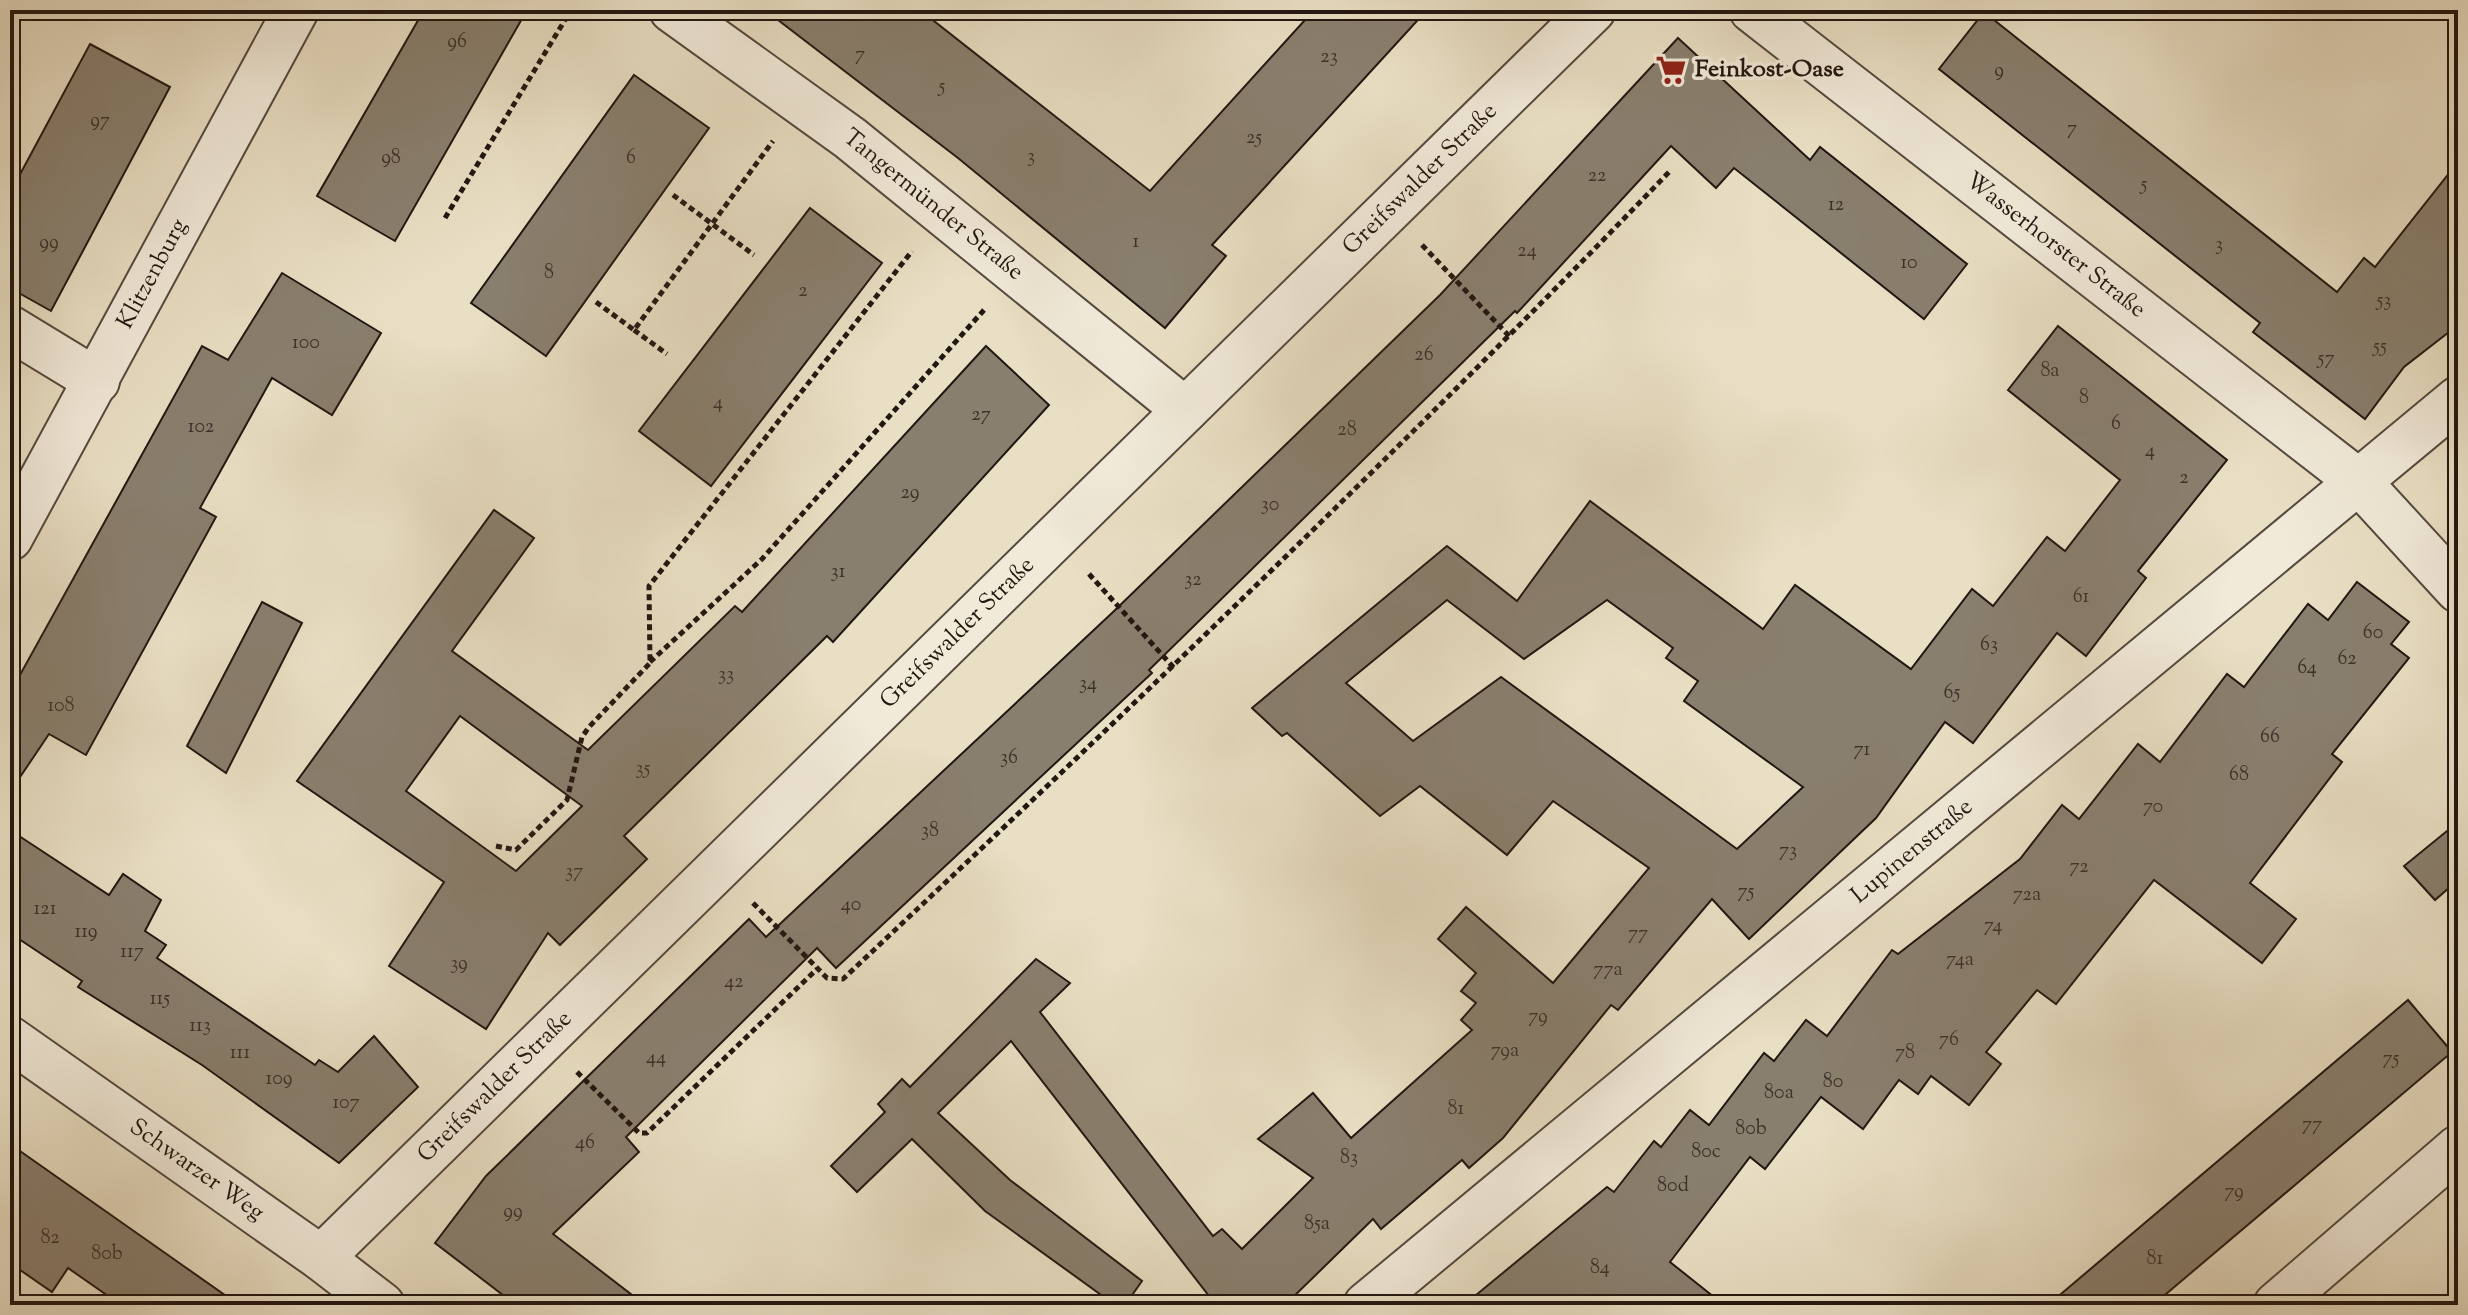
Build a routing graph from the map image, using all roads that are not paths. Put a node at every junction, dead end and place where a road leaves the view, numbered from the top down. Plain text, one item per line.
1 (296, 10) edge
2 (672, 10) edge
3 (1593, 10) edge
4 (1752, 10) edge
5 (10, 328) edge
6 (97, 381) junction
7 (2458, 399) edge
8 (1185, 410) junction
9 (2358, 481) junction
10 (10, 538) edge
11 (2458, 590) edge
12 (10, 1039) edge
13 (2458, 1148) edge
14 (321, 1258) junction
15 (382, 1305) edge
16 (1366, 1305) edge
17 (2276, 1305) edge

1 - 6 street, Klitzenburg
2 - 8 street, Tangermünder Straße
3 - 8 street, Greifswalder Straße
4 - 9 street, Wasserhorster Straße
5 - 6 street
6 - 10 street, Klitzenburg
7 - 9 street, Lupinenstraße
8 - 14 street, Greifswalder Straße
9 - 11 street, Wasserhorster Straße
9 - 16 street, Lupinenstraße
12 - 14 street, Schwarzer Weg
13 - 17 street
14 - 15 street, Schwarzer Weg

